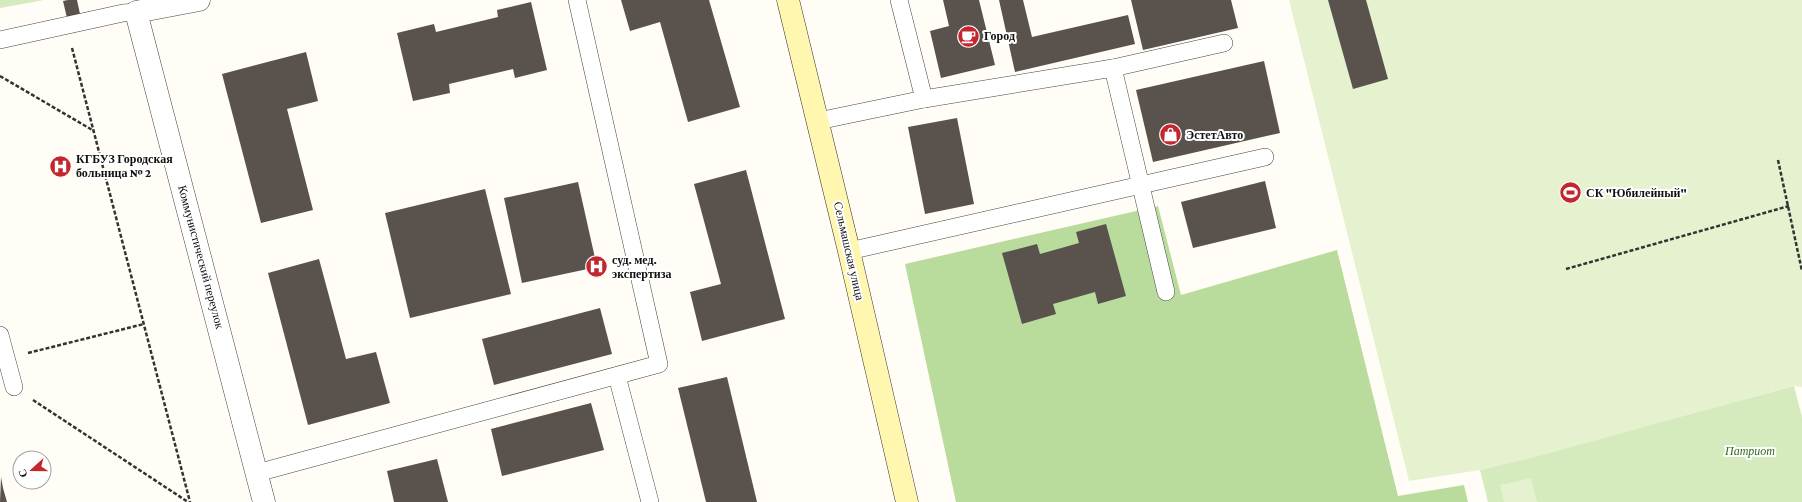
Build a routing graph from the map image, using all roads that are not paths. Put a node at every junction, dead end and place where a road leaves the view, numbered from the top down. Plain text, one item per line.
1 (199, 0) edge
2 (576, 0) edge
3 (791, 0) edge
4 (899, 0) edge
5 (136, 12) junction
6 (0, 40) edge
7 (1224, 43) dead end
8 (1113, 68) junction
9 (924, 100) junction
10 (818, 121) junction
11 (1265, 157) dead end
12 (1141, 184) junction
13 (849, 251) junction
14 (1166, 292) dead end
15 (0, 335) edge
16 (617, 376) junction
17 (14, 387) road end
18 (258, 473) junction
19 (264, 502) edge
20 (650, 502) edge
21 (907, 502) edge

1 - 5 street
2 - 16 lane
3 - 10 main road, Сельмашская улица
4 - 9 lane
5 - 6 lane
5 - 18 street, Коммунистический переулок
7 - 8 lane
8 - 9 lane
8 - 12 lane
9 - 10 lane
10 - 13 main road, Сельмашская улица
11 - 12 lane
12 - 13 lane
12 - 14 lane
13 - 21 main road, Сельмашская улица
15 - 17 lane
16 - 18 lane
16 - 20 lane
18 - 19 street, Коммунистический переулок

